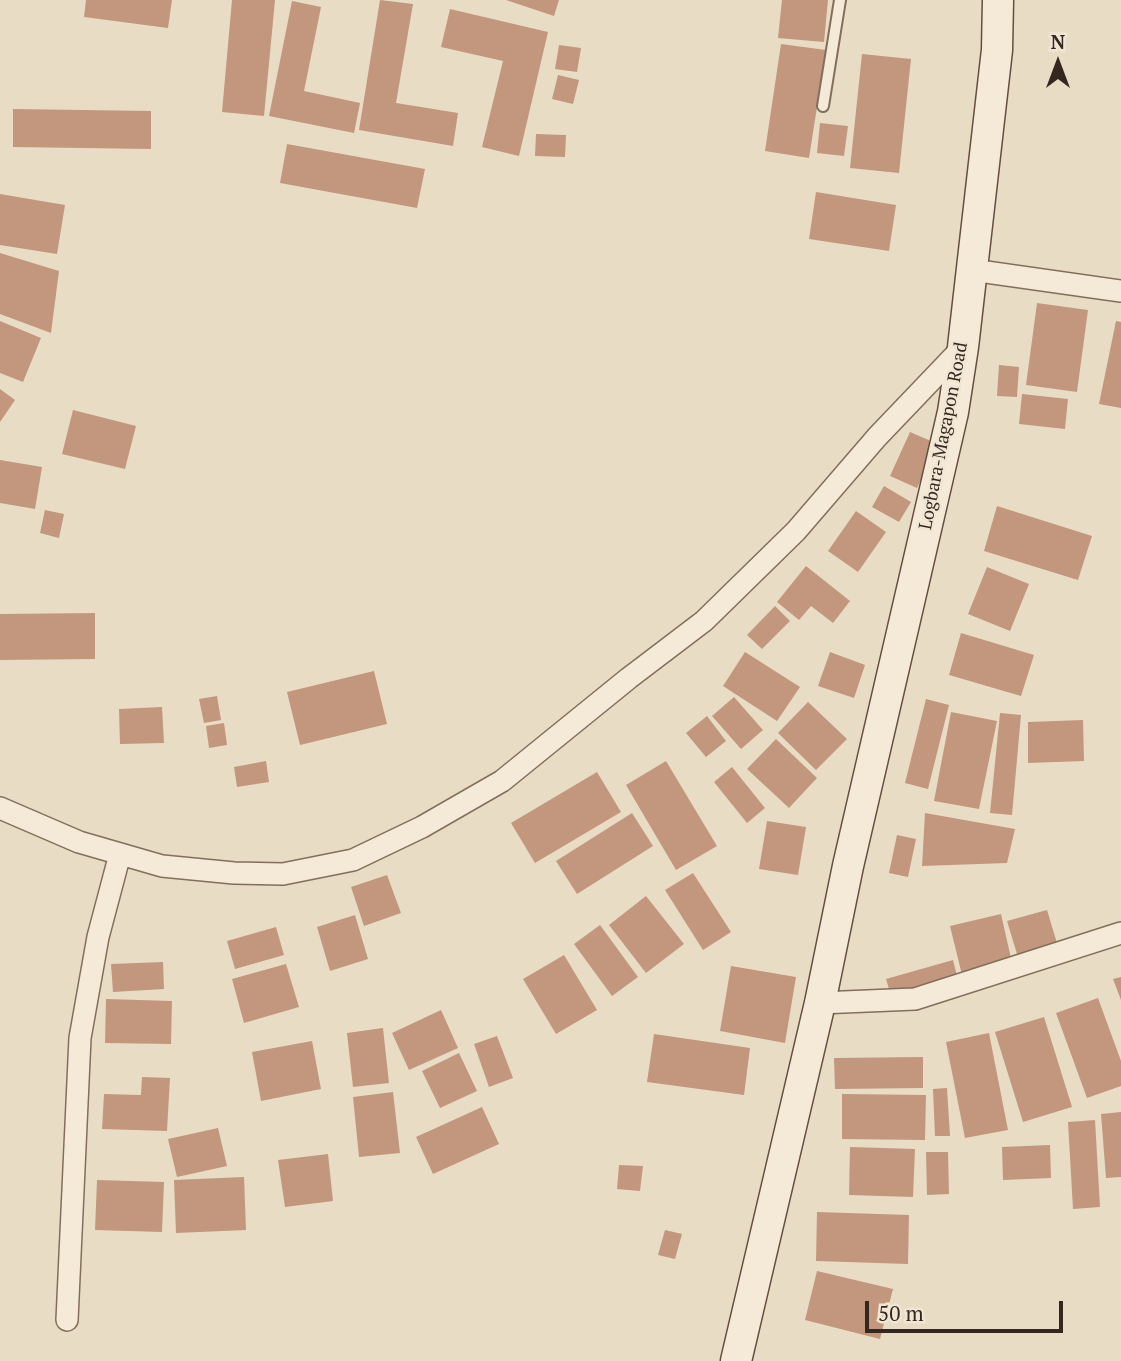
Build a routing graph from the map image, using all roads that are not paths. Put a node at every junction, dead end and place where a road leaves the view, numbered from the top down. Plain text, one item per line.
1 (840, 0) edge
2 (998, 0) edge
3 (823, 106) dead end
4 (972, 270) junction
5 (1121, 291) edge
6 (964, 347) junction
7 (0, 808) edge
8 (120, 854) junction
9 (1121, 933) edge
10 (820, 1003) junction
11 (67, 1320) dead end
12 (738, 1357) edge

1 - 3 lane
2 - 4 street, Logbara-Magapon Road
4 - 5 street
4 - 6 street, Logbara-Magapon Road
6 - 8 street
6 - 10 street, Logbara-Magapon Road
7 - 8 street
8 - 11 street
9 - 10 street
10 - 12 street, Logbara-Magapon Road

